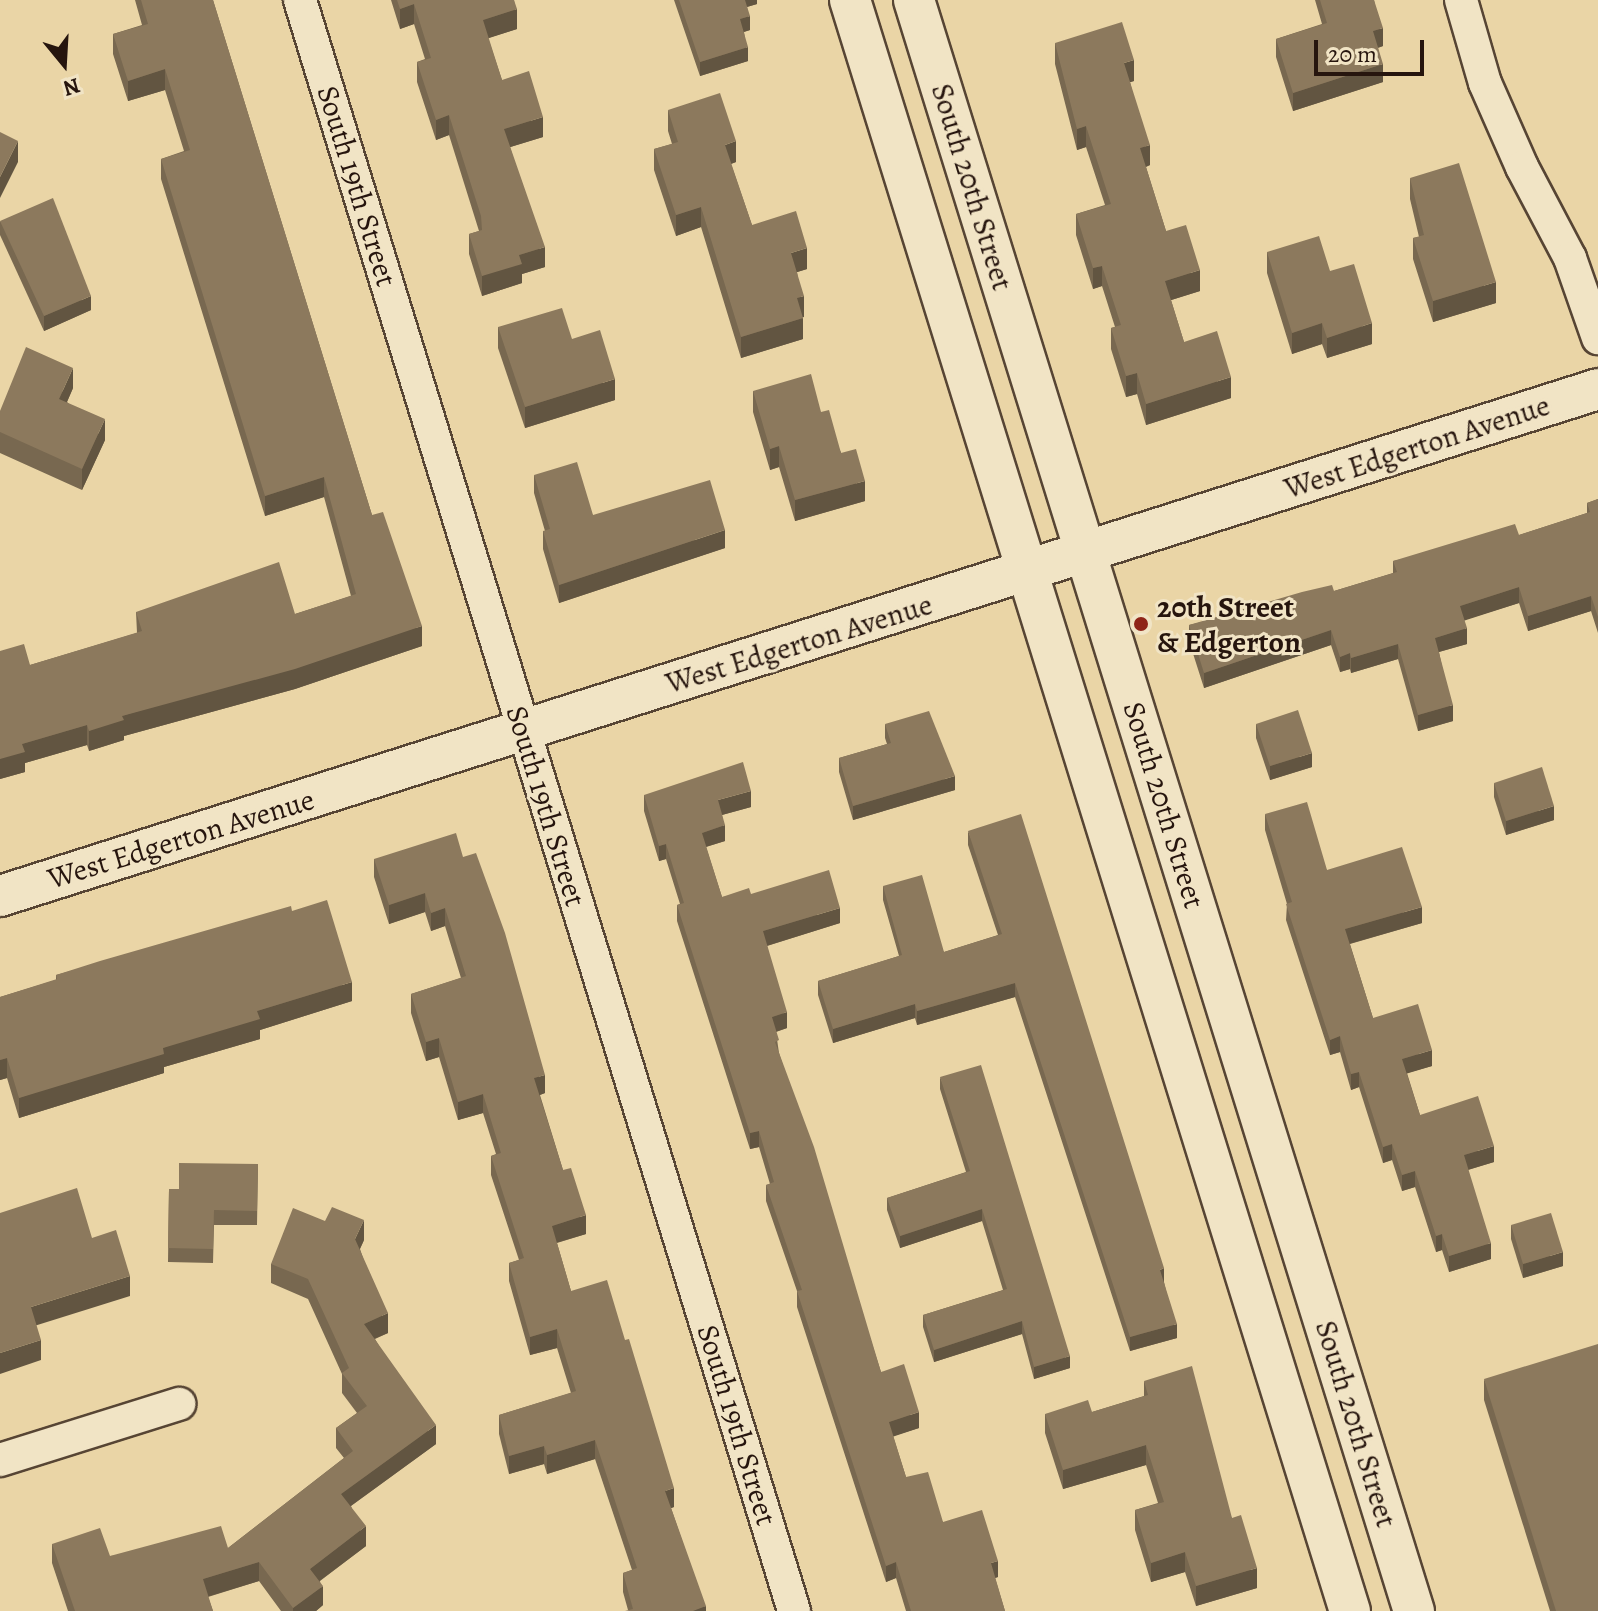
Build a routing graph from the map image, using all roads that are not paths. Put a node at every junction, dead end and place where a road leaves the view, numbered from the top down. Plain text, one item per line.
1 (300, 0) edge
2 (850, 0) edge
3 (914, 0) edge
4 (1461, 0) edge
5 (1598, 338) edge
6 (1598, 389) edge
7 (1086, 554) junction
8 (1027, 573) junction
9 (523, 732) junction
10 (0, 896) edge
11 (179, 1404) dead end
12 (0, 1460) edge
13 (1410, 1610) edge
14 (794, 1611) edge
15 (1350, 1611) edge

1 - 9 street, South 19th Street
2 - 8 street, South 20th Street
3 - 7 street, South 20th Street
4 - 5 street
6 - 7 street, West Edgerton Avenue
7 - 8 street, West Edgerton Avenue
7 - 13 street, South 20th Street
8 - 9 street, West Edgerton Avenue
8 - 15 street, South 20th Street
9 - 10 street, West Edgerton Avenue
9 - 14 street, South 19th Street
11 - 12 street

